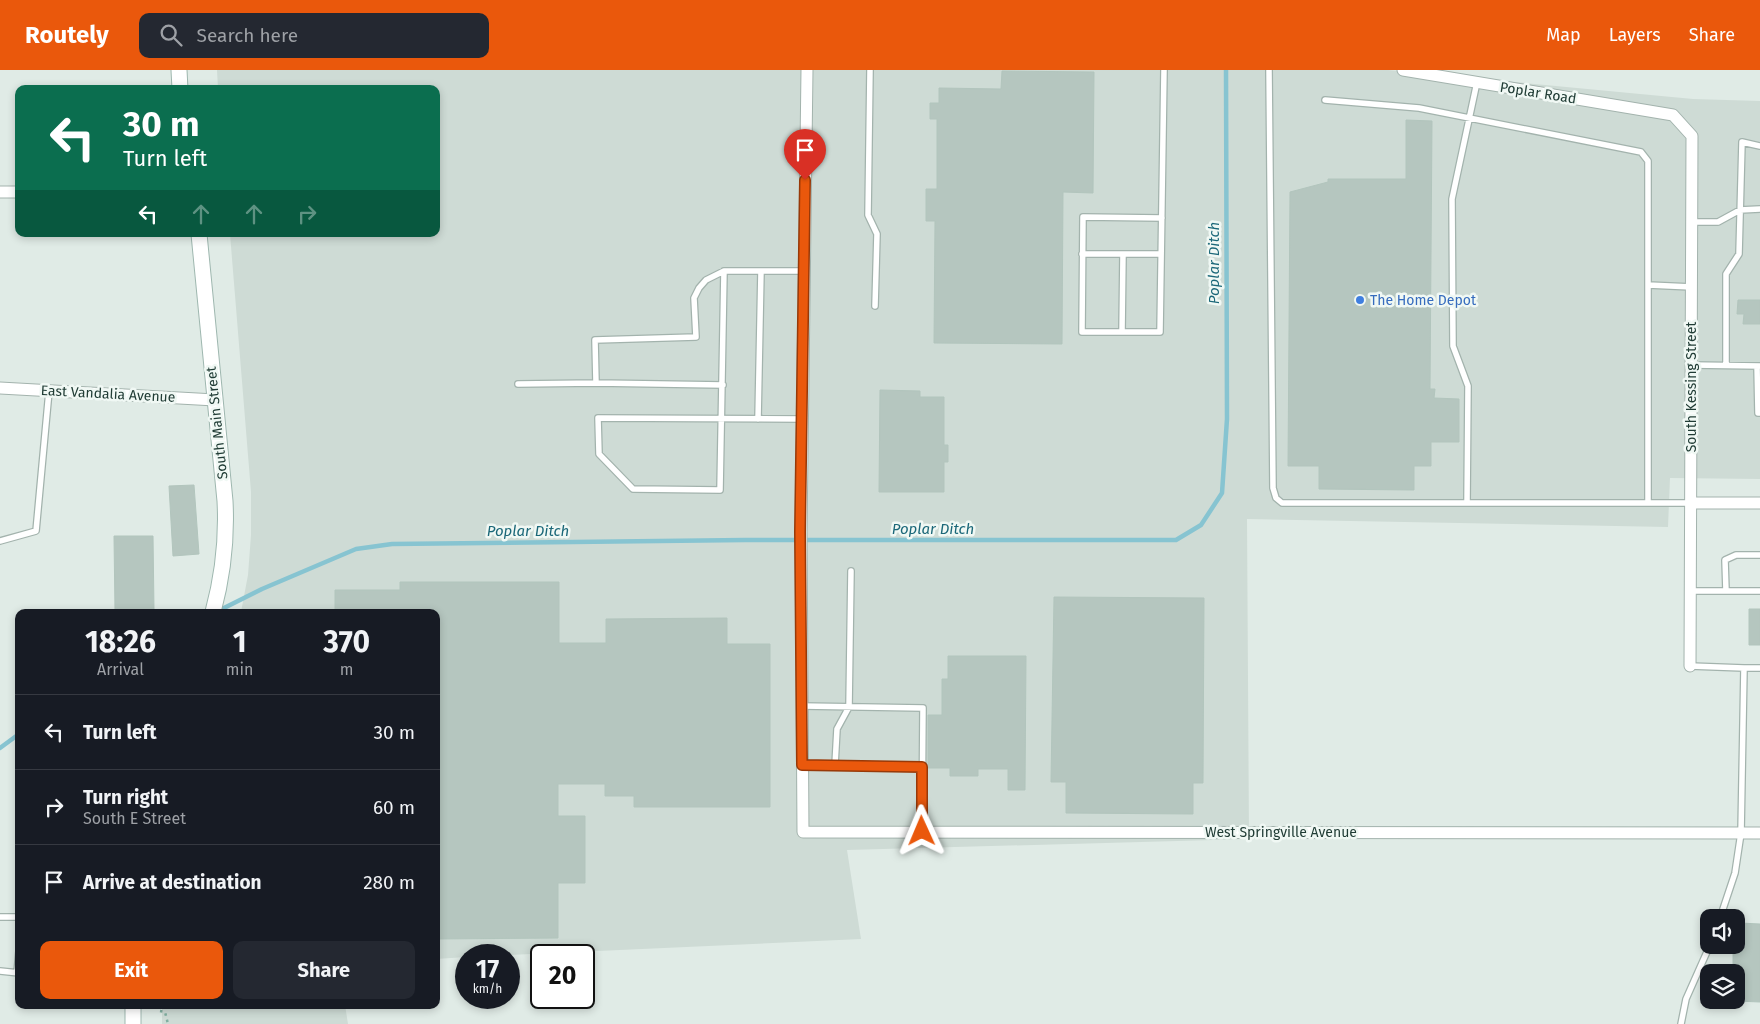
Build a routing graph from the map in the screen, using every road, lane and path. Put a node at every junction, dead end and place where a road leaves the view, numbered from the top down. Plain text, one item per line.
1 (179, 70) edge
2 (807, 70) edge
3 (870, 70) edge
4 (1164, 70) edge
5 (1269, 70) edge
6 (1403, 70) edge
7 (1477, 82) junction
8 (180, 85) edge
9 (1325, 100) dead end
10 (1673, 115) joint
11 (1469, 119) junction
12 (1760, 146) edge
13 (0, 192) edge
14 (15, 192) edge
15 (1760, 209) edge
16 (1740, 210) junction
17 (1162, 218) junction
18 (1692, 222) junction
19 (199, 237) edge
20 (1082, 254) junction
21 (1123, 254) junction
22 (1162, 254) junction
23 (724, 271) junction
24 (761, 271) junction
25 (804, 271) junction
26 (1648, 286) junction
27 (1692, 287) junction
28 (875, 306) dead end
29 (1122, 332) junction
30 (1726, 365) junction
31 (1691, 366) junction
32 (1759, 366) edge
33 (596, 383) junction
34 (518, 384) dead end
35 (723, 386) junction
36 (0, 388) edge
37 (49, 391) junction
38 (215, 400) junction
39 (1760, 413) edge
40 (722, 419) junction
41 (758, 419) junction
42 (802, 419) junction
43 (1467, 503) junction
44 (1648, 503) junction
45 (1690, 503) junction
46 (1760, 504) edge
47 (0, 541) edge
48 (1760, 555) edge
49 (851, 571) dead end
50 (1690, 591) junction
51 (1726, 591) junction
52 (1760, 591) edge
53 (215, 609) edge
54 (1690, 666) joint
55 (1744, 668) junction
56 (1760, 668) edge
57 (802, 706) junction
58 (849, 707) junction
59 (802, 765) junction
60 (835, 765) junction
61 (922, 767) junction
62 (922, 831) junction
63 (1741, 834) junction
64 (1760, 834) edge
65 (1723, 909) edge
66 (0, 917) edge
67 (15, 917) edge
68 (1706, 954) edge
69 (0, 970) edge
70 (15, 972) edge
71 (133, 1009) edge
72 (160, 1011) dead end
73 (133, 1024) edge
74 (168, 1024) edge
75 (1681, 1024) edge

1 - 8 main road
2 - 25 street
3 - 28 lane
4 - 17 lane
5 - 43 lane
6 - 7 street, Poplar Road
7 - 10 street, Poplar Road
7 - 11 lane
9 - 11 lane
10 - 18 street, South Kessing Street
11 - 26 lane
11 - 43 lane
12 - 16 lane
13 - 14 street
15 - 16 lane
16 - 18 lane
16 - 30 lane
17 - 20 lane
17 - 22 lane
18 - 27 street, South Kessing Street
19 - 38 main road, South Main Street
20 - 21 lane
20 - 29 lane
21 - 22 lane
21 - 29 lane
22 - 29 lane
23 - 24 lane
23 - 33 lane
23 - 35 lane
24 - 25 lane
24 - 41 lane
25 - 42 street
26 - 27 lane
26 - 44 lane
27 - 31 street, South Kessing Street
30 - 31 lane
30 - 32 lane
31 - 45 street, South Kessing Street
32 - 39 lane
33 - 34 lane
33 - 35 lane
35 - 40 lane
36 - 37 street, East Vandalia Avenue
37 - 38 street, East Vandalia Avenue
37 - 47 lane
38 - 53 main road, South Main Street
40 - 40 lane
40 - 41 lane
41 - 42 lane
42 - 57 street
43 - 44 lane
44 - 45 lane
45 - 46 street
45 - 50 street, South Kessing Street
48 - 51 lane
49 - 58 lane
50 - 51 lane
50 - 54 street, South Kessing Street
51 - 52 lane
54 - 55 lane
55 - 56 lane
55 - 63 lane
57 - 58 lane
57 - 59 street
58 - 60 lane
58 - 61 lane
59 - 60 lane
59 - 62 street, West Springville Avenue
60 - 61 lane
61 - 62 lane
62 - 63 street, West Springville Avenue
63 - 64 street, West Springville Avenue
63 - 65 lane
66 - 67 lane
68 - 75 lane
69 - 70 lane
71 - 73 main road
72 - 74 path

